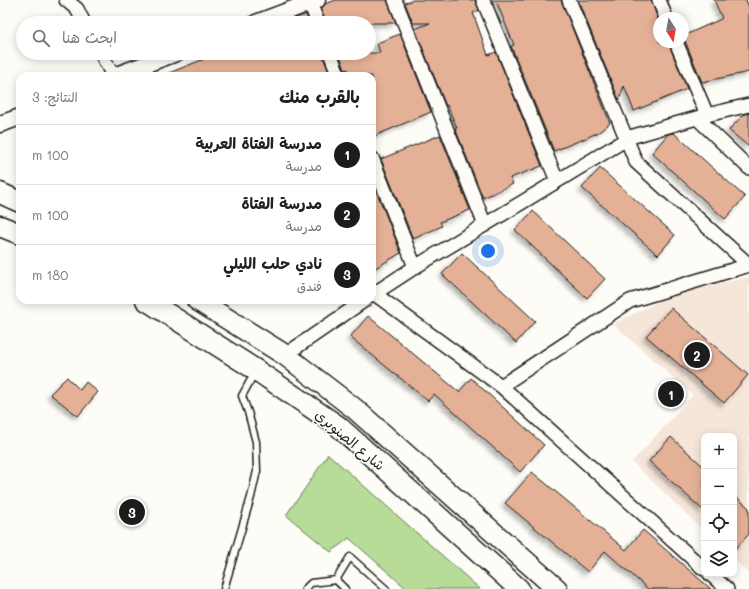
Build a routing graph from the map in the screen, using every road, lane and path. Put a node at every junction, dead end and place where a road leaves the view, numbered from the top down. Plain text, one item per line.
1 (66, 0) edge
2 (395, 0) edge
3 (483, 0) edge
4 (569, 0) edge
5 (659, 0) edge
6 (314, 2) edge
7 (664, 12) edge
8 (80, 16) edge
9 (275, 16) edge
10 (317, 16) edge
11 (678, 48) edge
12 (105, 60) edge
13 (157, 60) edge
14 (333, 60) edge
15 (112, 72) edge
16 (125, 72) edge
17 (337, 72) edge
18 (749, 105) edge
19 (702, 117) junction
20 (10, 121) edge
21 (0, 136) edge
22 (626, 140) junction
23 (376, 168) edge
24 (749, 168) edge
25 (557, 181) junction
26 (0, 193) edge
27 (16, 200) edge
28 (485, 225) junction
29 (0, 226) edge
30 (16, 232) edge
31 (415, 267) junction
32 (376, 292) edge
33 (376, 298) edge
34 (152, 304) edge
35 (203, 304) edge
36 (358, 304) edge
37 (285, 355) junction
38 (256, 370) junction
39 (501, 386) junction
40 (701, 566) edge
41 (713, 577) edge
42 (336, 580) junction
43 (224, 589) edge
44 (305, 589) edge
45 (345, 589) edge
46 (386, 589) edge
47 (519, 589) edge
48 (557, 589) edge
49 (727, 589) edge

1 - 8 street
2 - 28 street
3 - 25 street
4 - 22 street
5 - 7 street
6 - 9 street
6 - 10 street
11 - 19 street
12 - 15 street
13 - 16 street
14 - 17 street
18 - 19 street
19 - 22 street
19 - 24 street
20 - 21 street
22 - 25 street
22 - 39 street
23 - 31 street
25 - 28 street
26 - 27 main road
28 - 31 street
29 - 30 main road
31 - 32 street
33 - 39 street
34 - 38 main road, شارع الصنوبري
35 - 37 main road, شارع الصنوبري
36 - 37 street
37 - 48 main road, شارع الصنوبري
38 - 43 lane
38 - 47 main road, شارع الصنوبري
39 - 40 street
41 - 49 street
42 - 44 lane
42 - 45 lane
42 - 46 lane

